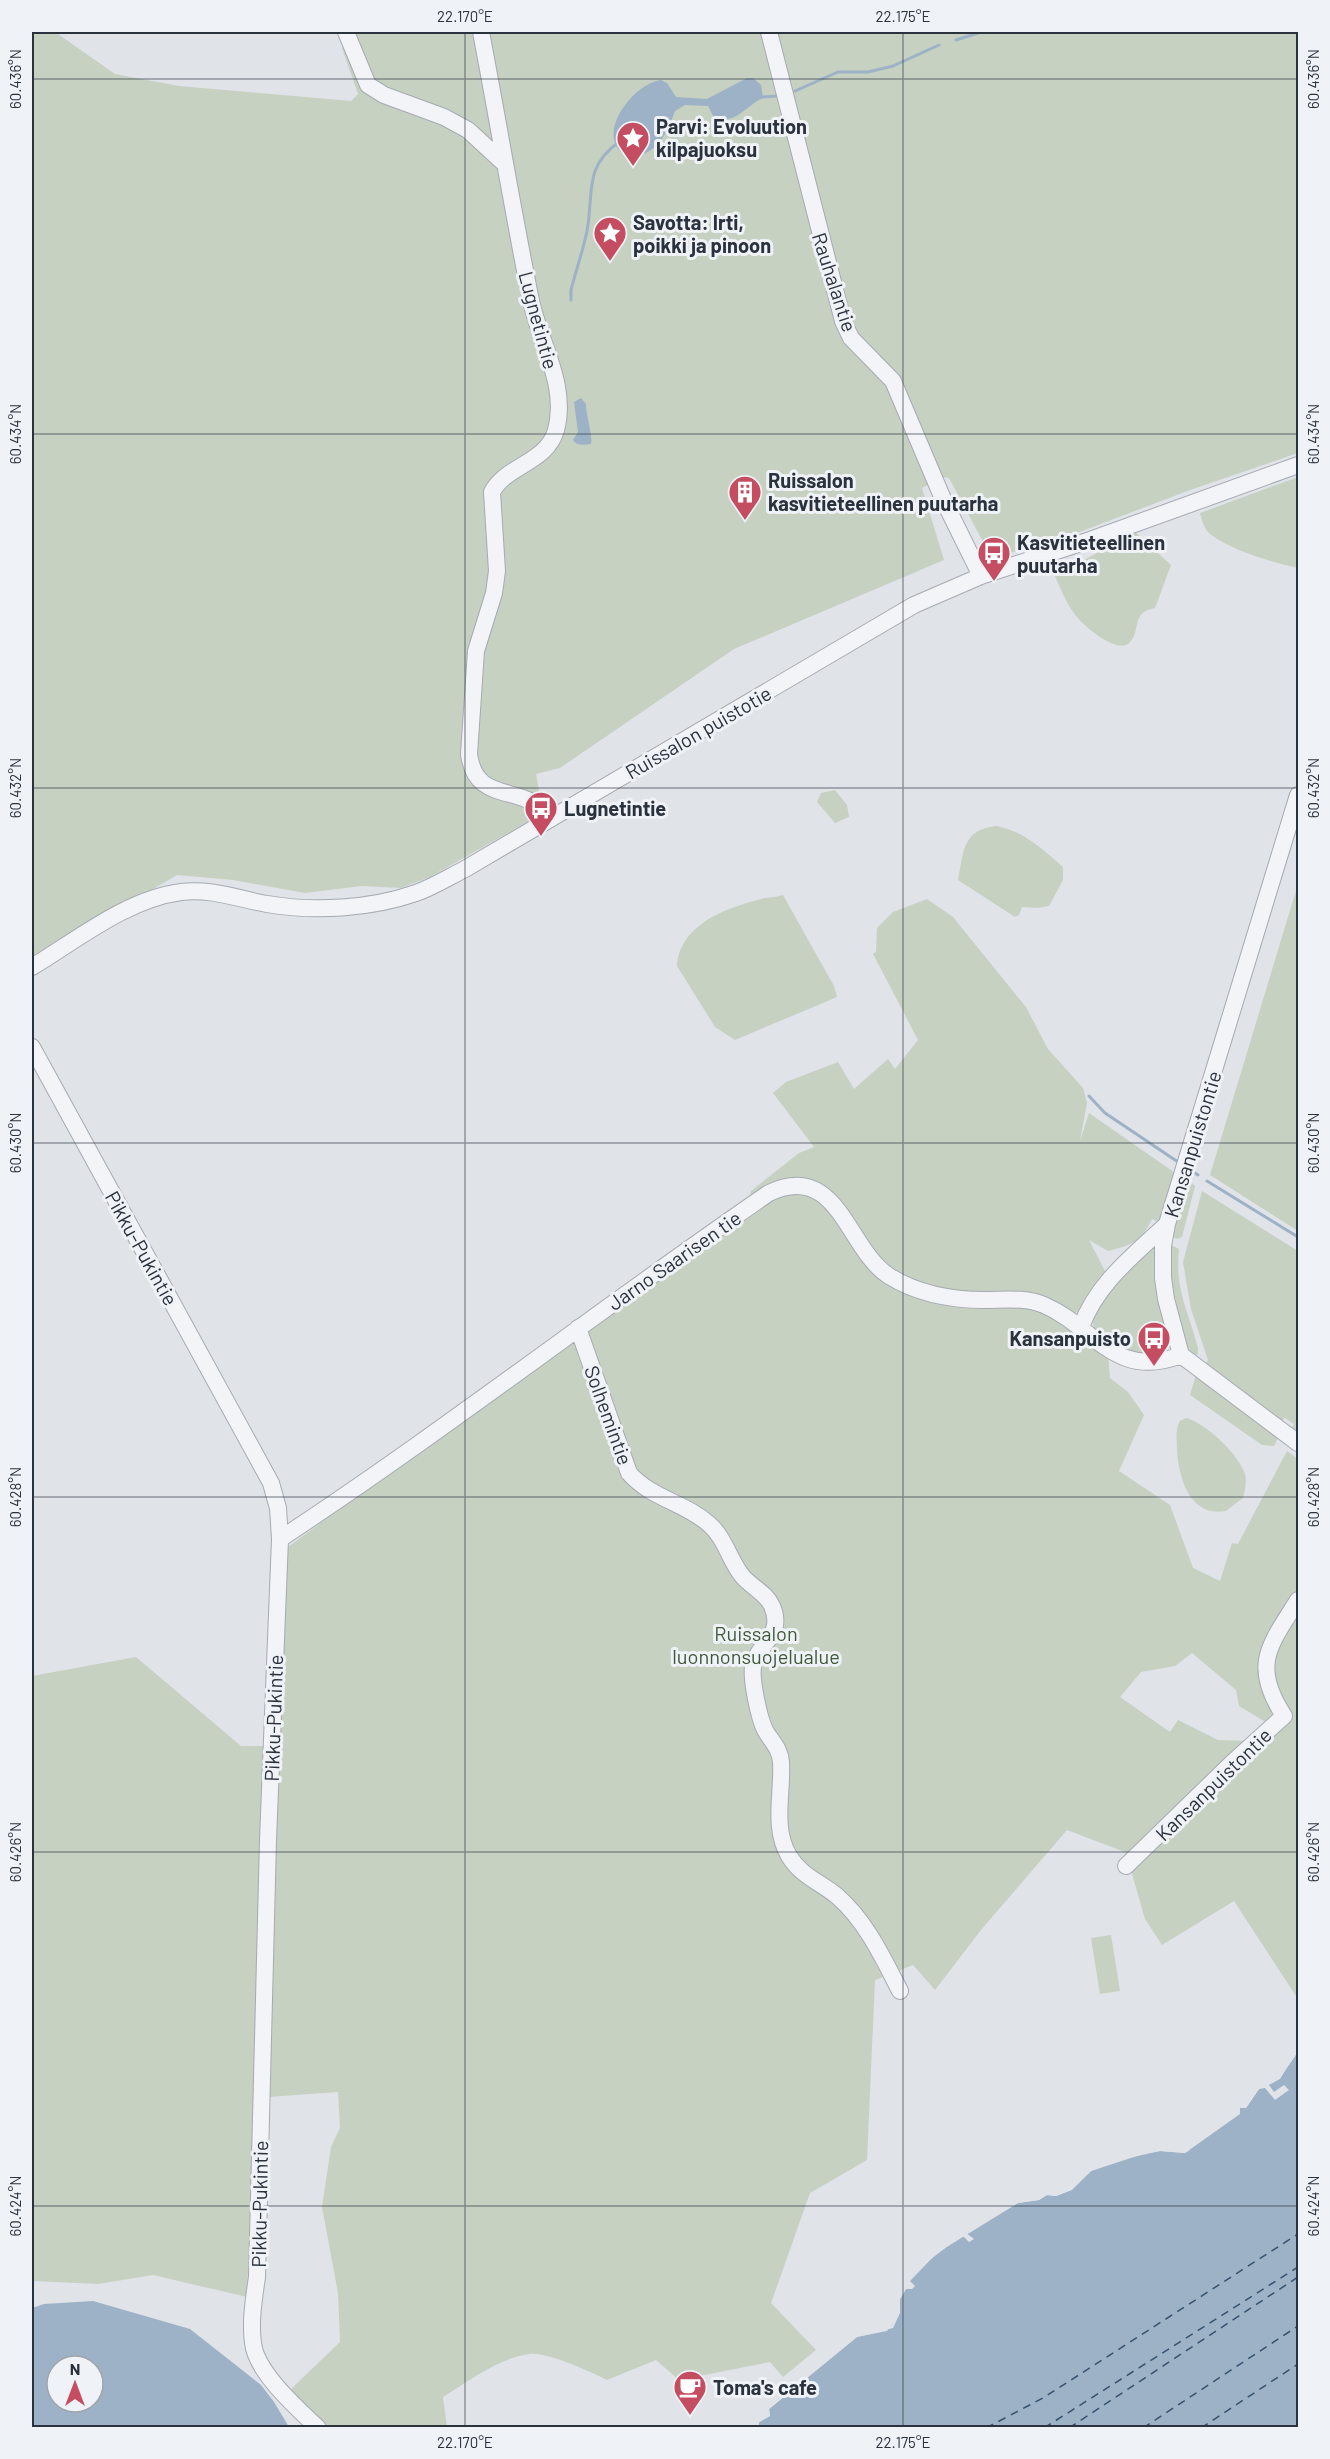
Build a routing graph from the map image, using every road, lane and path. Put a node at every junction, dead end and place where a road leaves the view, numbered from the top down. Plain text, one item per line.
1 (346, 32) edge
2 (481, 32) edge
3 (769, 32) edge
4 (506, 164) junction
5 (1299, 465) edge
6 (981, 576) junction
7 (1299, 795) edge
8 (551, 818) junction
9 (32, 967) edge
10 (32, 1047) edge
11 (1167, 1224) junction
12 (1081, 1327) junction
13 (578, 1328) junction
14 (1180, 1354) junction
15 (1299, 1443) edge
16 (280, 1539) junction
17 (1299, 1600) edge
18 (1126, 1866) dead end
19 (900, 1991) dead end
20 (318, 2427) edge

1 - 4 street
2 - 4 street, Lugnetintie
3 - 6 street, Rauhalantie
4 - 8 street, Lugnetintie
5 - 6 street, Ruissalon puistotie
6 - 8 street, Ruissalon puistotie
7 - 11 street, Kansanpuistontie
8 - 9 street, Ruissalon puistotie
10 - 16 street, Pikku-Pukintie
11 - 12 street
11 - 14 street, Kansanpuistontie
12 - 13 street, Jarno Saarisen tie
12 - 14 street, Jarno Saarisen tie
13 - 16 street, Jarno Saarisen tie
13 - 19 street, Solhemintie
14 - 15 street
16 - 20 street, Pikku-Pukintie
17 - 18 street, Kansanpuistontie

